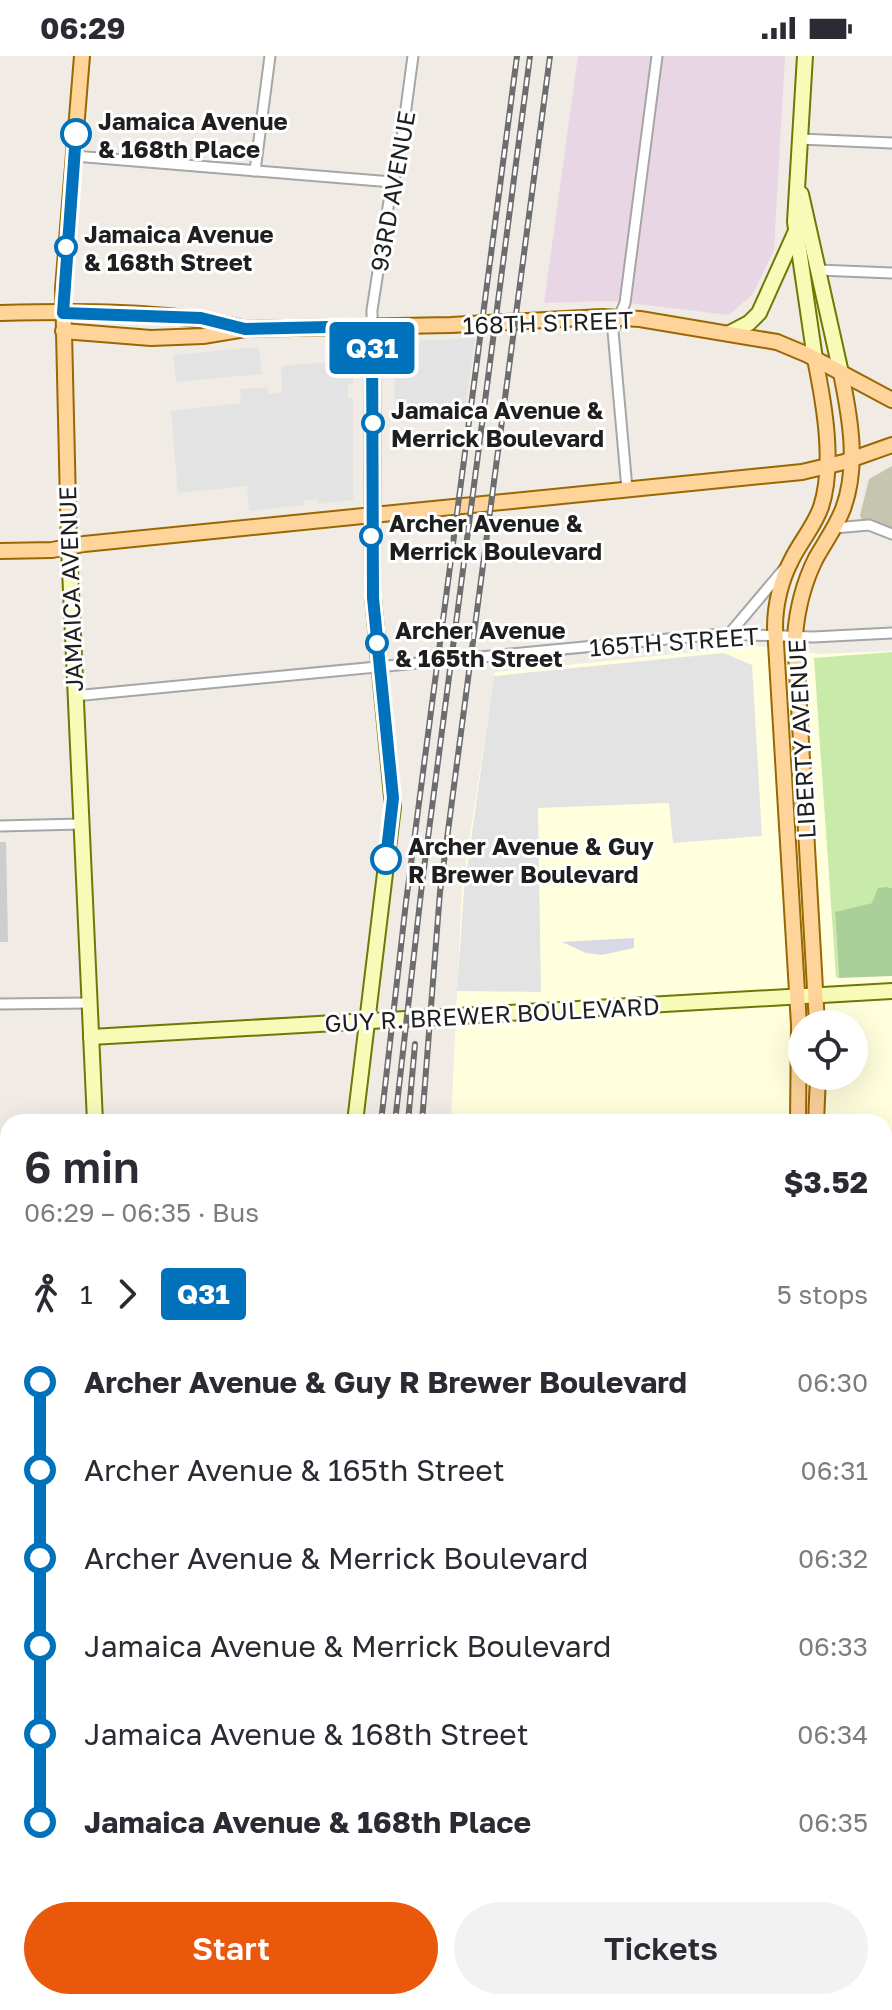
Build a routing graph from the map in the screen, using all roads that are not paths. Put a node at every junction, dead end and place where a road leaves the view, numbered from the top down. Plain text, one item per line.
1 (82, 56) edge
2 (270, 56) edge
3 (413, 56) edge
4 (657, 56) edge
5 (805, 56) edge
6 (800, 139) junction
7 (892, 143) edge
8 (74, 156) junction
9 (255, 171) junction
10 (392, 182) junction
11 (798, 183) junction
12 (796, 231) junction
13 (818, 270) junction
14 (892, 273) edge
15 (0, 313) edge
16 (63, 313) junction
17 (619, 317) junction
18 (372, 326) junction
19 (245, 329) junction
20 (63, 331) junction
21 (730, 333) junction
22 (815, 359) junction
23 (841, 373) junction
24 (892, 400) edge
25 (892, 445) edge
26 (852, 459) junction
27 (827, 466) junction
28 (627, 489) junction
29 (372, 515) junction
30 (834, 528) junction
31 (892, 534) edge
32 (69, 547) junction
33 (0, 551) edge
34 (791, 560) junction
35 (730, 633) junction
36 (892, 633) edge
37 (775, 635) junction
38 (795, 636) junction
39 (380, 668) junction
40 (74, 696) junction
41 (81, 824) junction
42 (0, 826) edge
43 (892, 991) edge
44 (816, 995) junction
45 (798, 997) junction
46 (89, 1003) junction
47 (0, 1004) edge
48 (817, 1010) edge
49 (367, 1021) junction
50 (91, 1037) junction
51 (817, 1090) edge
52 (95, 1114) edge
53 (356, 1114) edge
54 (798, 1114) edge
55 (816, 1114) edge
56 (0, 1733) edge
57 (0, 1742) edge

1 - 8 main road, JAMAICA AVENUE
2 - 9 street
3 - 10 street, 93RD AVENUE
4 - 17 street
5 - 6 main road, LIBERTY AVENUE
6 - 7 street
6 - 11 main road, LIBERTY AVENUE
8 - 9 street
8 - 16 main road, JAMAICA AVENUE
9 - 10 street
10 - 18 street, 93RD AVENUE
11 - 12 main road, LIBERTY AVENUE
11 - 13 main road, LIBERTY AVENUE
12 - 21 main road
12 - 22 main road, LIBERTY AVENUE
13 - 14 street
13 - 23 main road, LIBERTY AVENUE
15 - 16 main road, 168TH STREET
16 - 19 main road, 168TH STREET
16 - 20 main road, JAMAICA AVENUE
17 - 18 main road, 168TH STREET
17 - 21 main road, 168TH STREET
17 - 28 street
18 - 19 main road, 168TH STREET
18 - 29 main road
19 - 20 main road, 168TH STREET
20 - 32 main road, JAMAICA AVENUE
21 - 22 main road, 168TH STREET
22 - 23 main road, 168TH STREET
22 - 27 main road, LIBERTY AVENUE
23 - 24 main road, 168TH STREET
23 - 26 main road, LIBERTY AVENUE
25 - 26 main road
26 - 27 main road
26 - 30 main road, LIBERTY AVENUE
27 - 28 main road
27 - 34 main road, LIBERTY AVENUE
28 - 29 main road
29 - 32 main road
29 - 39 main road
30 - 31 street
30 - 38 main road, LIBERTY AVENUE
32 - 33 main road
32 - 40 main road, JAMAICA AVENUE
34 - 35 street, LIBERTY AVENUE
34 - 37 main road, LIBERTY AVENUE
35 - 37 street, 165TH STREET
35 - 39 street, 165TH STREET
36 - 38 street, 165TH STREET
37 - 38 street, 165TH STREET
37 - 45 main road, LIBERTY AVENUE
38 - 44 main road, LIBERTY AVENUE
39 - 40 street, 165TH STREET
39 - 49 main road
40 - 41 main road, JAMAICA AVENUE
41 - 42 street
41 - 46 main road, JAMAICA AVENUE
43 - 44 main road, GUY R. BREWER BOULEVARD
44 - 45 main road, GUY R. BREWER BOULEVARD
44 - 48 main road, LIBERTY AVENUE
45 - 49 main road, GUY R. BREWER BOULEVARD
45 - 54 main road, LIBERTY AVENUE
46 - 47 street
46 - 50 main road, JAMAICA AVENUE
49 - 50 main road, GUY R. BREWER BOULEVARD
49 - 53 main road
50 - 52 main road, JAMAICA AVENUE
51 - 55 main road
56 - 57 street

